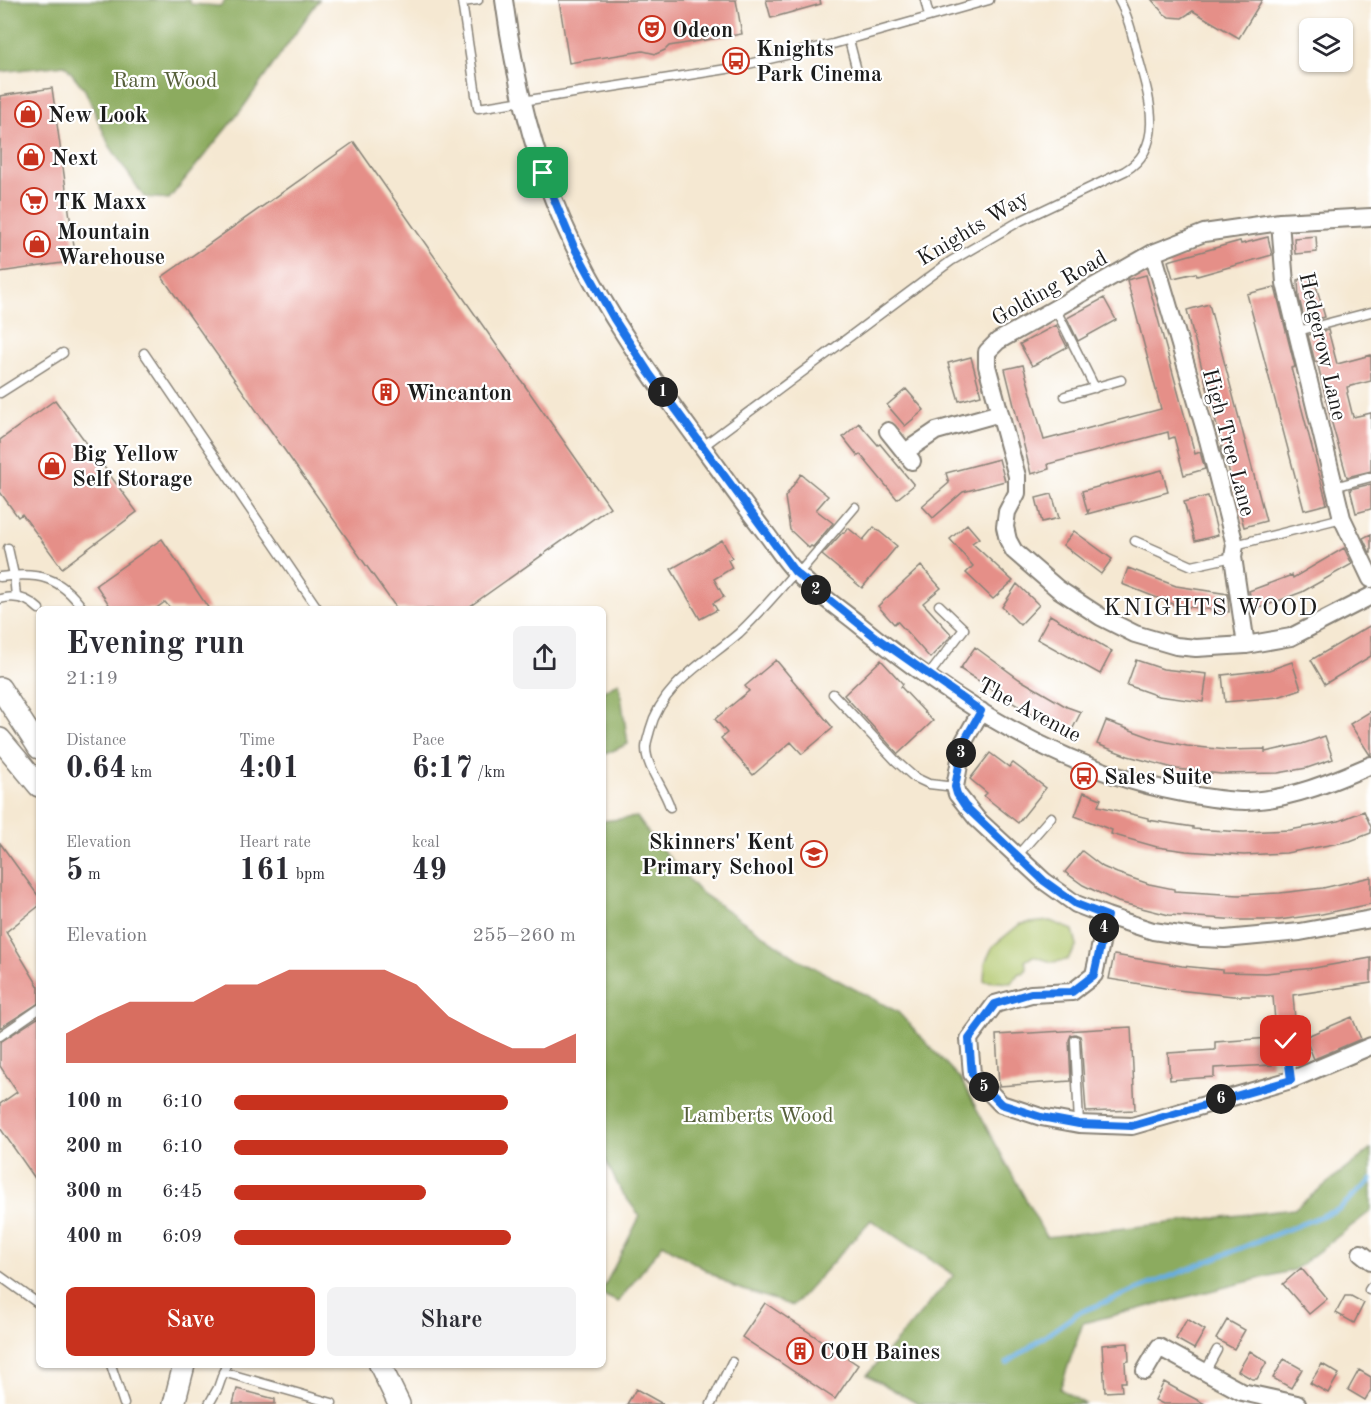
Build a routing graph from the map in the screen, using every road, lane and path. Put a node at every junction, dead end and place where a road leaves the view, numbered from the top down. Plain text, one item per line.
1 (478, 0) edge
2 (504, 0) edge
3 (925, 0) edge
4 (989, 0) edge
5 (1119, 0) edge
6 (929, 16) junction
7 (849, 40) junction
8 (856, 67) dead end
9 (522, 102) junction
10 (1371, 217) edge
11 (1280, 222) junction
12 (1153, 253) junction
13 (1055, 307) junction
14 (1371, 312) edge
15 (1298, 331) junction
16 (63, 353) dead end
17 (144, 353) dead end
18 (1120, 380) dead end
19 (1095, 388) junction
20 (0, 393) edge
21 (1065, 396) dead end
22 (1000, 413) junction
23 (888, 431) dead end
24 (702, 447) junction
25 (1371, 477) edge
26 (1334, 487) junction
27 (855, 507) dead end
28 (1342, 518) junction
29 (1135, 541) dead end
30 (8, 548) dead end
31 (1234, 551) junction
32 (796, 573) junction
33 (14, 575) junction
34 (0, 577) edge
35 (1371, 579) edge
36 (1371, 596) edge
37 (16, 597) junction
38 (0, 599) edge
39 (939, 605) dead end
40 (81, 606) edge
41 (316, 606) edge
42 (36, 607) edge
43 (1246, 645) junction
44 (928, 676) junction
45 (0, 688) edge
46 (833, 694) dead end
47 (981, 711) junction
48 (0, 739) edge
49 (36, 742) edge
50 (1371, 765) edge
51 (36, 782) edge
52 (955, 787) junction
53 (670, 807) dead end
54 (1051, 817) dead end
55 (1017, 856) junction
56 (1107, 916) junction
57 (1371, 919) edge
58 (36, 1011) edge
59 (0, 1036) edge
60 (1075, 1040) dead end
61 (1286, 1041) dead end
62 (1371, 1046) edge
63 (1291, 1080) junction
64 (1079, 1124) junction
65 (0, 1276) edge
66 (36, 1302) edge
67 (1217, 1350) dead end
68 (732, 1362) dead end
69 (112, 1368) edge
70 (183, 1368) edge
71 (381, 1368) edge
72 (225, 1369) edge
73 (1145, 1371) dead end
74 (1205, 1372) junction
75 (332, 1403) edge
76 (124, 1404) edge
77 (174, 1404) edge
78 (209, 1404) edge
79 (399, 1404) edge
80 (711, 1404) edge
81 (1297, 1404) edge

1 - 9 lane
2 - 9 street
3 - 6 lane
4 - 6 lane
5 - 24 lane, Knights Way
6 - 7 lane
7 - 8 lane
7 - 9 lane
9 - 24 street
10 - 11 street, Golding Road
11 - 12 street, Golding Road
11 - 15 street, Hedgerow Lane
12 - 13 street, Golding Road
12 - 31 street, High Tree Lane
13 - 19 lane
13 - 22 street, Golding Road
14 - 15 lane
15 - 26 street, Hedgerow Lane
16 - 20 lane
17 - 41 lane
18 - 19 lane
19 - 21 lane
22 - 23 street
22 - 43 street, Golding Road
24 - 32 street, The Avenue
25 - 26 lane
26 - 28 street, Hedgerow Lane
27 - 32 lane
28 - 31 lane
28 - 35 street, Hedgerow Lane
29 - 31 lane
30 - 33 lane
31 - 43 street, High Tree Lane
32 - 44 street, The Avenue
32 - 53 lane
33 - 34 lane
33 - 37 lane
33 - 40 lane
36 - 43 street, Golding Road
37 - 38 lane
37 - 42 lane
39 - 44 lane
44 - 47 street, The Avenue
45 - 49 street
46 - 52 lane
47 - 50 street, The Avenue
47 - 52 street
48 - 51 street
52 - 55 street
54 - 55 lane
55 - 56 street
56 - 57 street
56 - 64 street
58 - 59 lane
60 - 64 lane
61 - 63 lane
62 - 63 street
63 - 64 street
65 - 66 lane
67 - 74 lane
68 - 80 lane
69 - 76 lane
70 - 77 street
71 - 79 street
72 - 75 lane
72 - 78 lane
73 - 74 street
74 - 81 street

